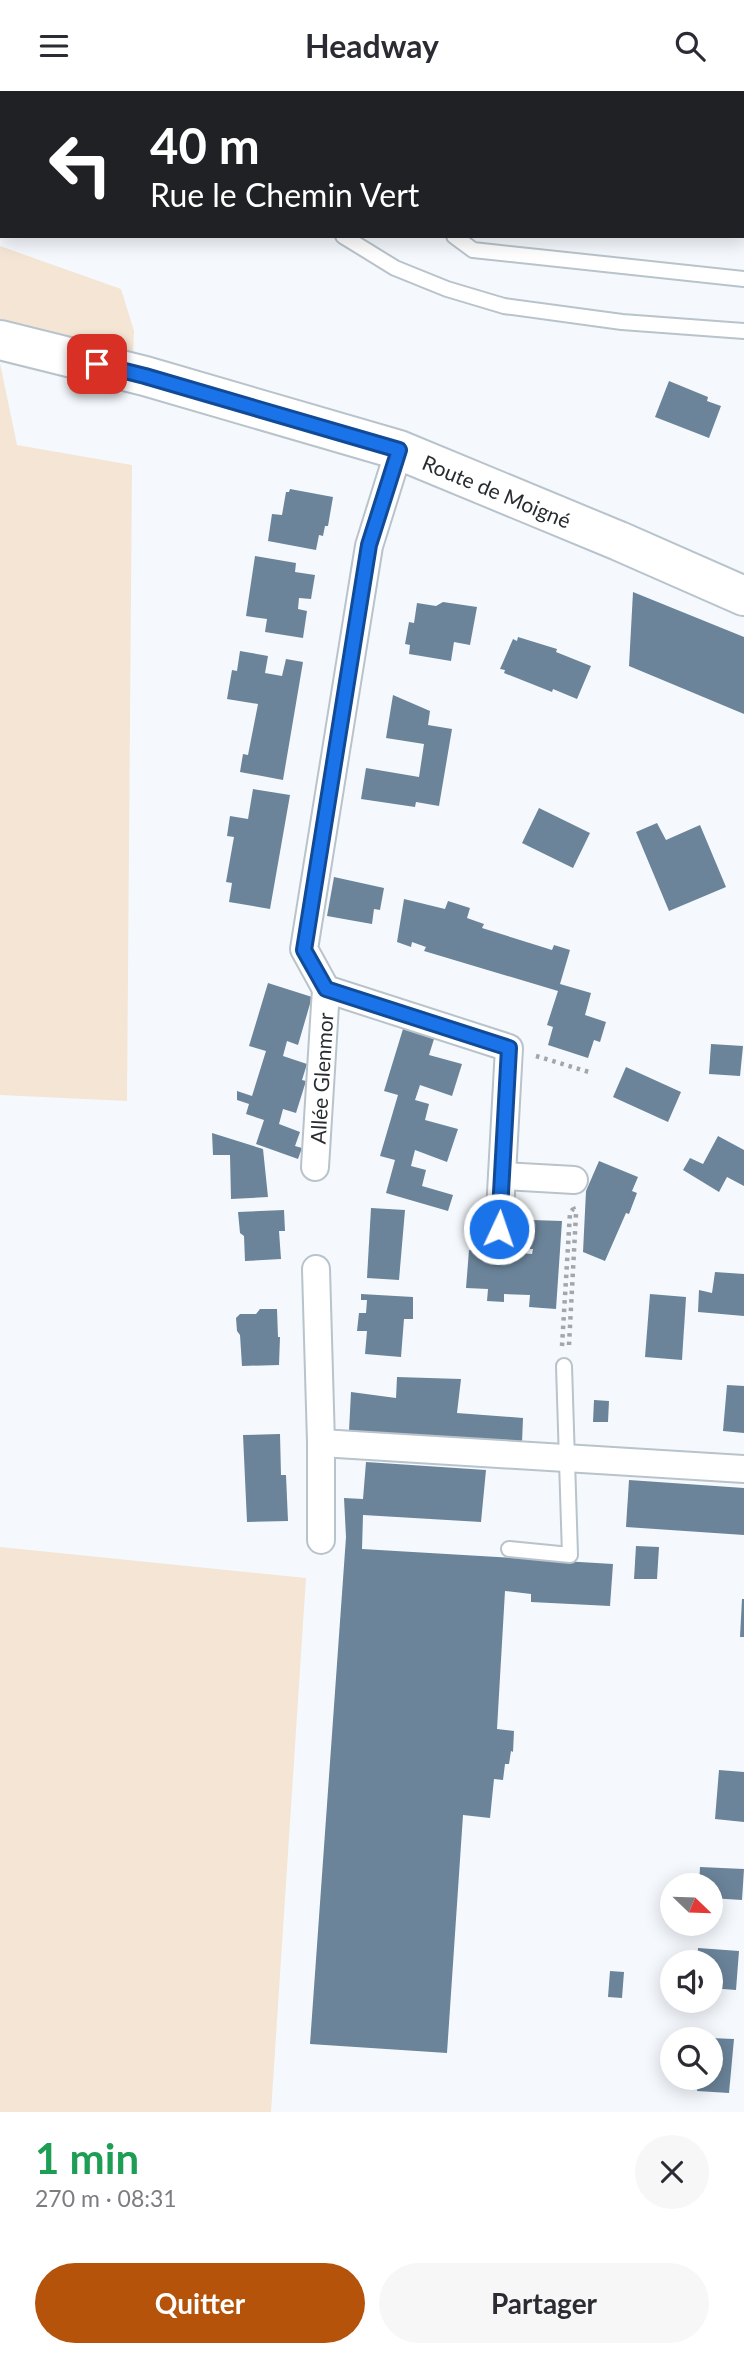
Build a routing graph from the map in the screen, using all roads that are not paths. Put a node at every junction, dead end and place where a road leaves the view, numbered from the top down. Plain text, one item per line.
1 (346, 238) edge
2 (457, 238) edge
3 (744, 279) edge
4 (744, 331) edge
5 (0, 340) edge
6 (399, 450) junction
7 (744, 596) edge
8 (326, 989) junction
9 (315, 1167) dead end
10 (502, 1176) junction
11 (574, 1180) road end
12 (499, 1229) dead end
13 (316, 1269) dead end
14 (564, 1366) road end
15 (321, 1443) junction
16 (566, 1460) junction
17 (744, 1469) edge
18 (321, 1540) dead end
19 (509, 1549) dead end

1 - 4 lane
2 - 3 lane
5 - 6 street, Route de Moigné
6 - 7 street, Route de Moigné
6 - 8 street
8 - 9 street, Allée Glenmor
8 - 10 street
10 - 11 street
10 - 12 street
13 - 15 street
14 - 16 lane
15 - 16 street
15 - 18 street
16 - 17 street
16 - 19 lane

